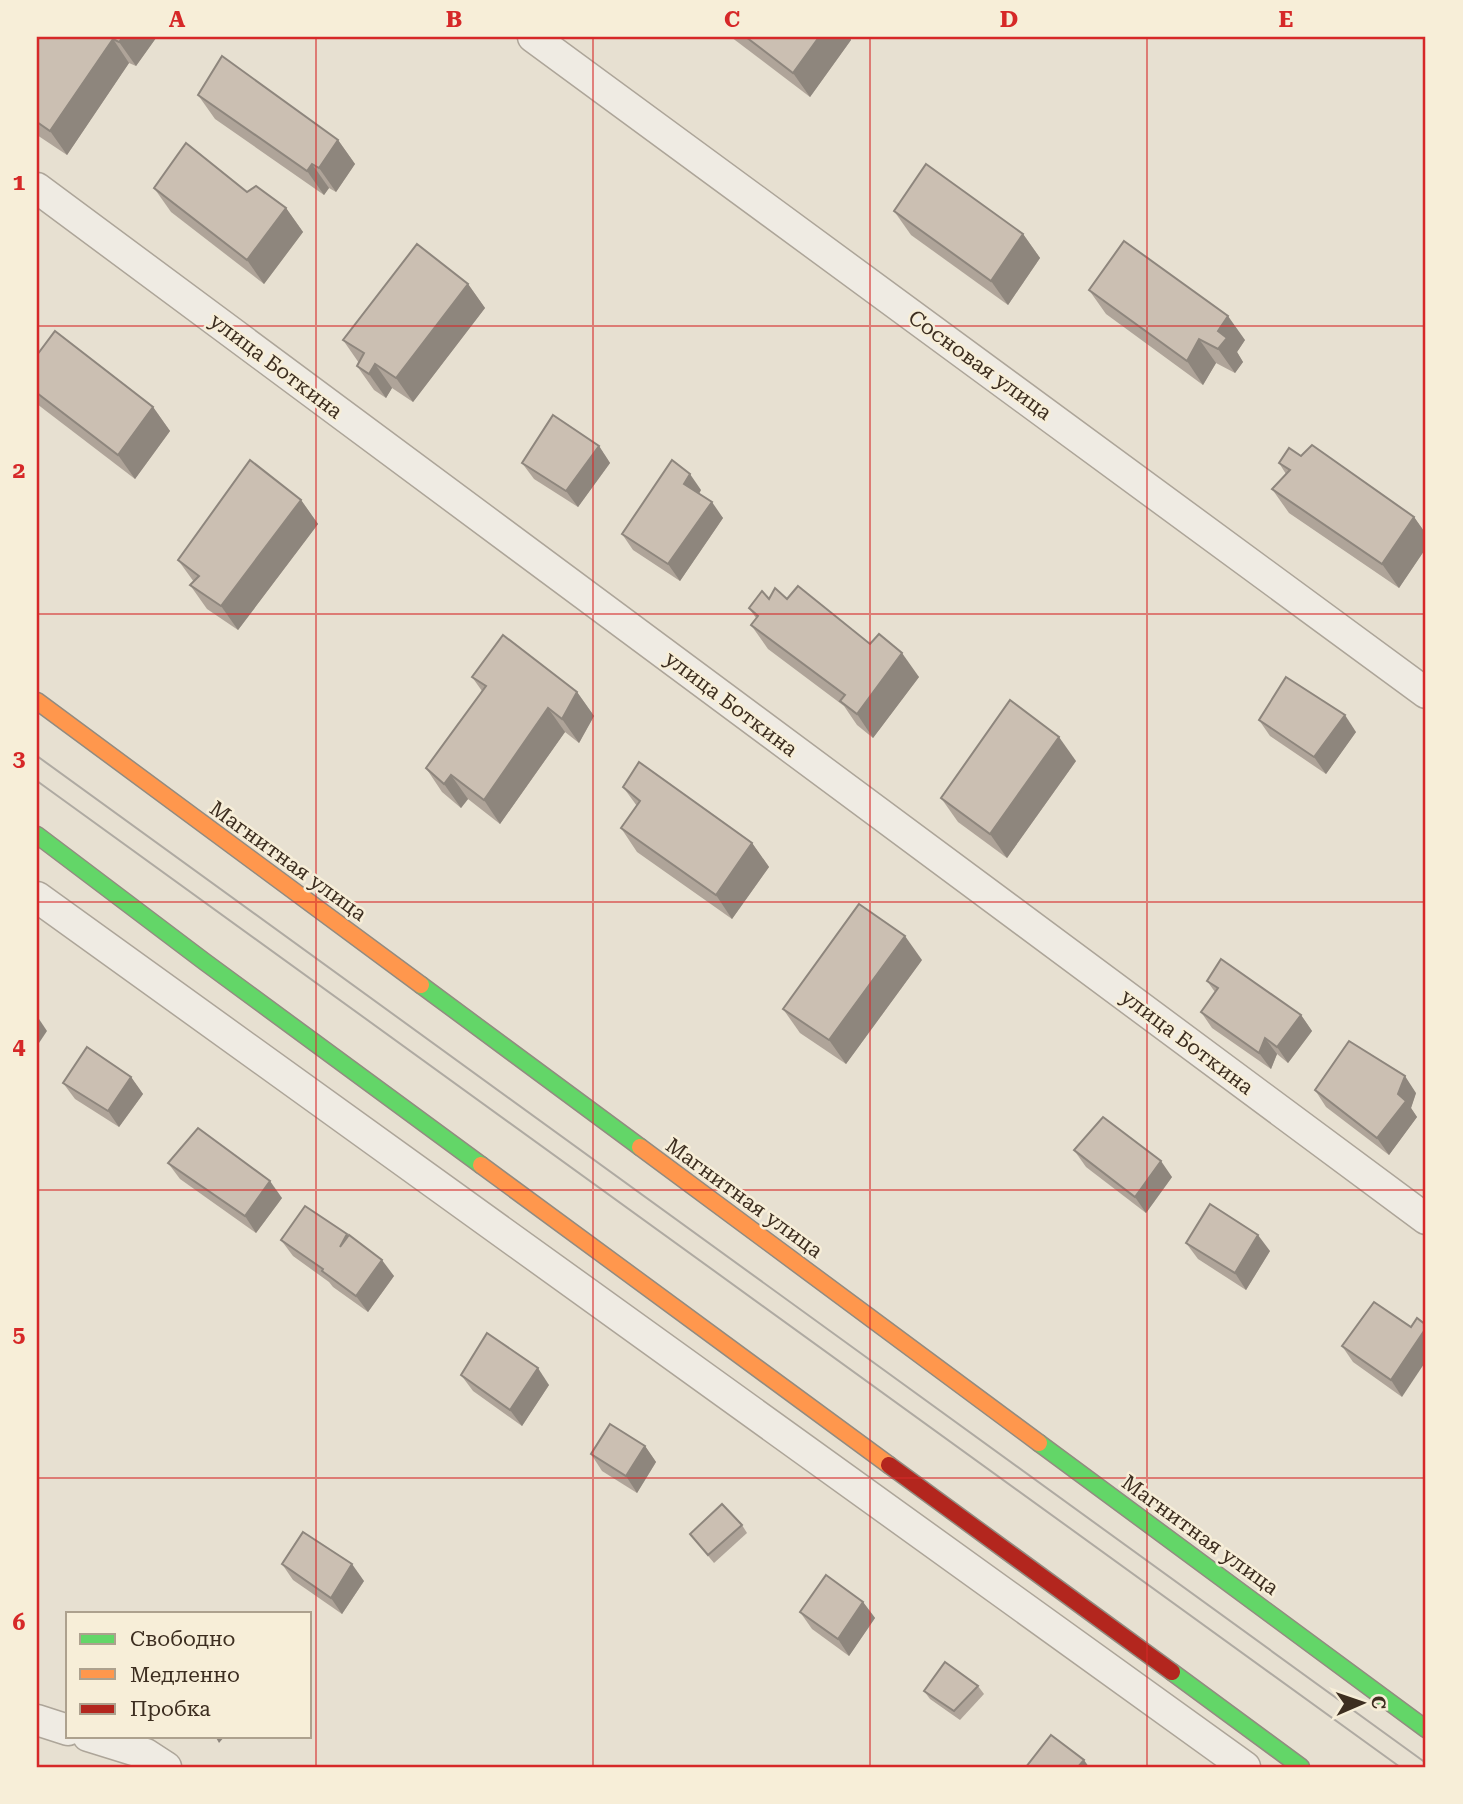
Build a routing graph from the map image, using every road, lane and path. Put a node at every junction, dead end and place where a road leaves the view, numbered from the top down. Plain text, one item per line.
1 (533, 37) edge
2 (37, 188) edge
3 (1426, 693) edge
4 (37, 701) edge
5 (37, 835) edge
6 (37, 897) edge
7 (1422, 1208) edge
8 (37, 1720) edge
9 (66, 1729) edge
10 (1426, 1729) edge
11 (94, 1738) edge
12 (166, 1767) edge
13 (1245, 1767) edge
14 (1301, 1767) edge

1 - 3 street, Сосновая улица
2 - 7 street, улица Боткина
4 - 10 main road, Магнитная улица
5 - 14 main road
6 - 13 street
8 - 9 street
11 - 12 street

